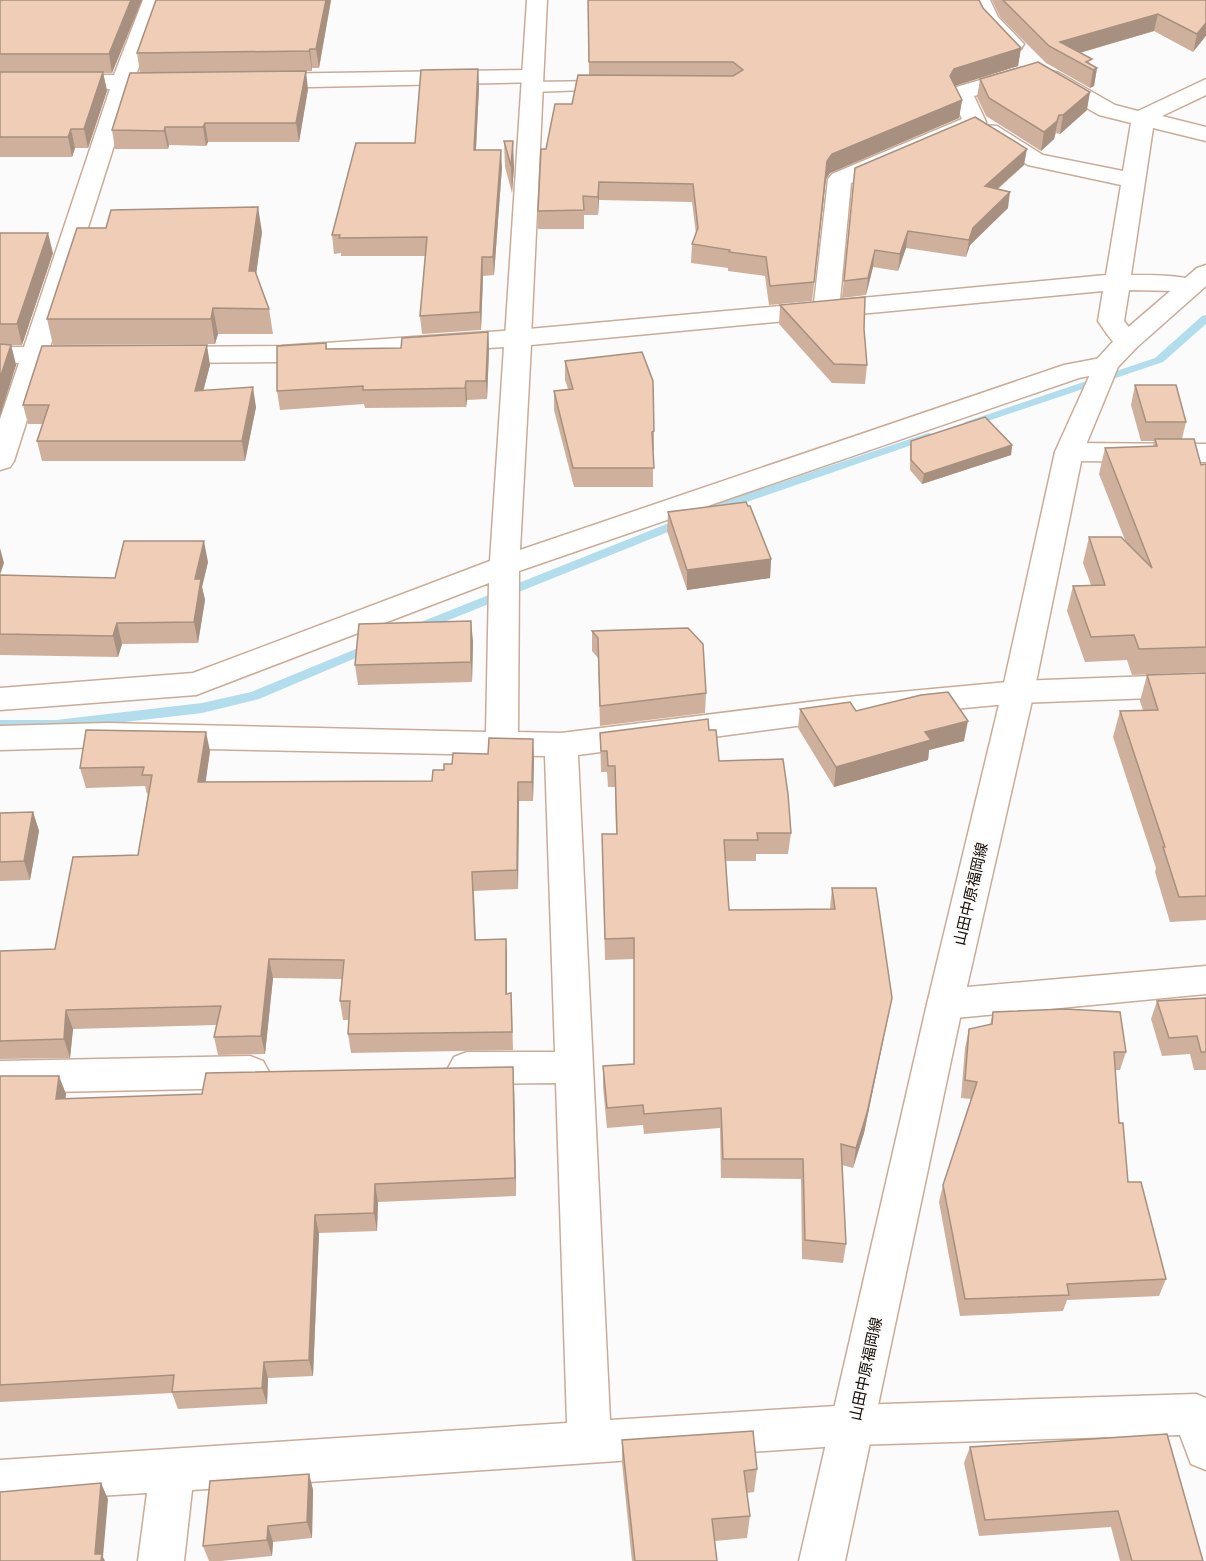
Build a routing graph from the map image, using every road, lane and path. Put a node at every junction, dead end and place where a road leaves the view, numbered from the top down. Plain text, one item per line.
1 (153, 0) edge
2 (537, 0) edge
3 (980, 0) edge
4 (1037, 70) junction
5 (0, 81) edge
6 (193, 81) edge
7 (240, 81) edge
8 (123, 82) junction
9 (532, 82) junction
10 (624, 86) edge
11 (1206, 86) edge
12 (1143, 117) junction
13 (975, 122) junction
14 (1206, 134) edge
15 (1132, 180) junction
16 (1199, 280) edge
17 (1116, 282) junction
18 (826, 309) junction
19 (518, 338) junction
20 (1127, 342) junction
21 (0, 355) edge
22 (105, 355) edge
23 (140, 355) edge
24 (34, 356) junction
25 (1100, 379) junction
26 (1069, 452) junction
27 (1206, 453) edge
28 (0, 461) edge
29 (504, 566) junction
30 (1206, 685) edge
31 (1018, 692) junction
32 (0, 699) edge
33 (0, 738) edge
34 (561, 745) junction
35 (502, 746) junction
36 (1206, 980) edge
37 (945, 1004) junction
38 (573, 1066) junction
39 (430, 1069) edge
40 (286, 1072) edge
41 (0, 1077) edge
42 (853, 1425) junction
43 (1203, 1425) edge
44 (589, 1441) junction
45 (172, 1470) junction
46 (0, 1481) edge
47 (161, 1561) edge
48 (822, 1561) edge

1 - 8 street
2 - 9 street
3 - 4 street
4 - 12 street
4 - 13 street
5 - 8 street
6 - 8 street
7 - 9 street
8 - 24 street
9 - 10 lane
9 - 19 street
11 - 12 street
12 - 14 street
12 - 15 street
13 - 15 street
13 - 18 street
15 - 17 street
16 - 17 street
16 - 20 street, 山田中原福岡線
17 - 18 street
17 - 20 street
18 - 19 street
19 - 23 street
19 - 29 street
20 - 25 street, 山田中原福岡線
21 - 24 street
22 - 24 street
24 - 28 street
25 - 26 street, 山田中原福岡線
25 - 29 street
26 - 27 street
26 - 31 street, 山田中原福岡線
29 - 32 street
29 - 35 street
30 - 31 street
31 - 34 street
31 - 37 street, 山田中原福岡線
33 - 35 street
34 - 35 street
34 - 38 street
36 - 37 street
37 - 42 street, 山田中原福岡線
38 - 39 street
38 - 44 street
40 - 41 street
42 - 43 street
42 - 44 street
42 - 48 street, 山田中原福岡線
44 - 45 street
45 - 46 street
45 - 47 street

